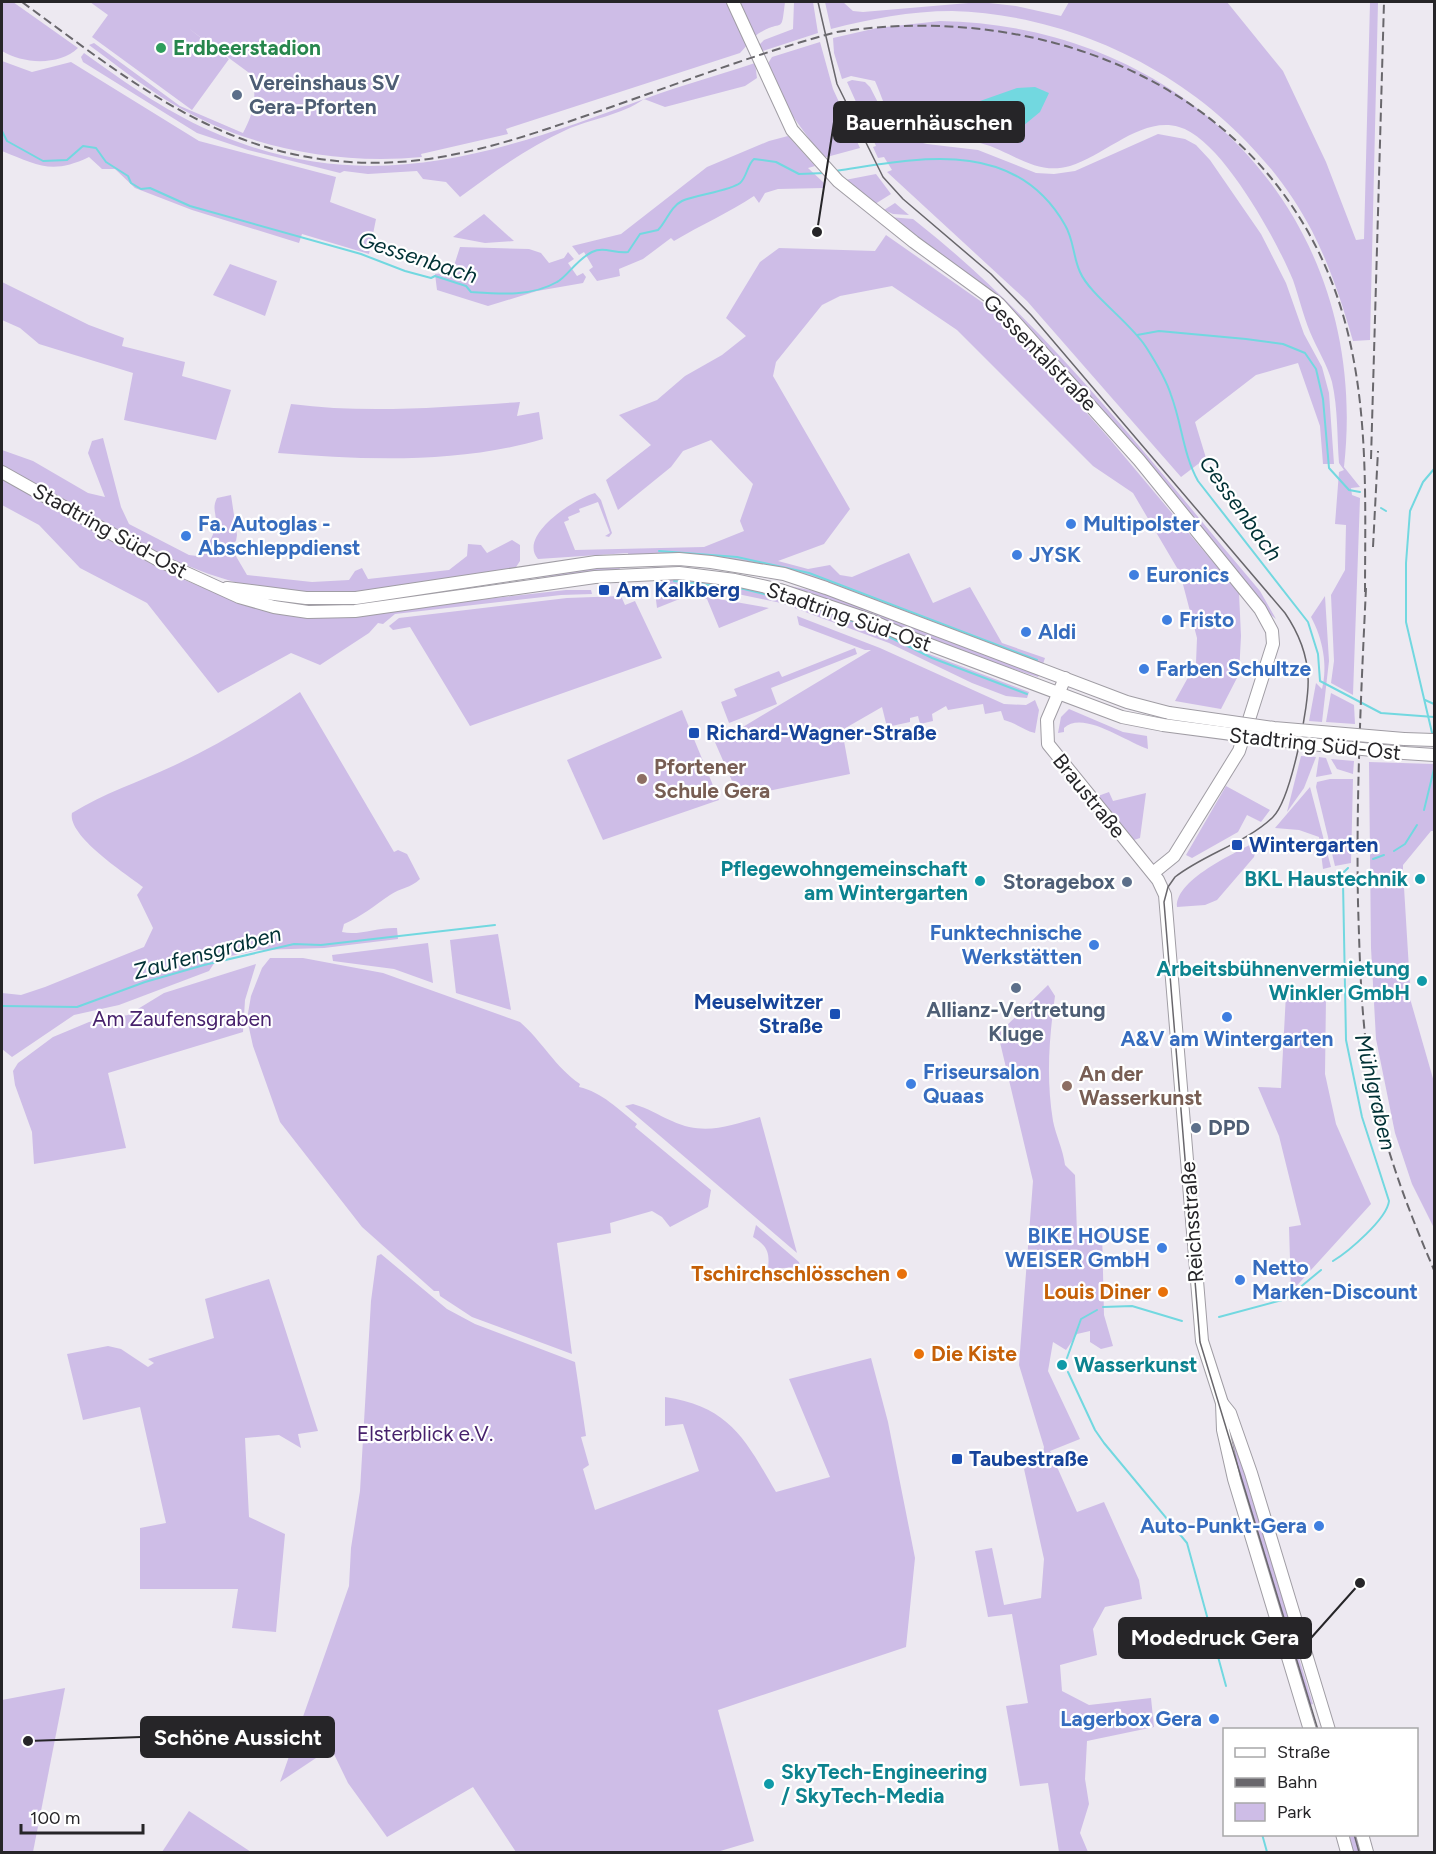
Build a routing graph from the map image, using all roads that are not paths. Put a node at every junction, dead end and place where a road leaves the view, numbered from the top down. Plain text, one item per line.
1 (733, 2) edge
2 (2, 472) edge
3 (220, 587) junction
4 (1065, 678) junction
5 (1058, 694) junction
6 (1434, 740) edge
7 (1434, 755) edge
8 (1131, 848) junction
9 (1174, 856) junction
10 (1153, 873) junction
11 (1165, 895) junction
12 (1222, 1402) junction
13 (1327, 1724) edge
14 (1309, 1727) edge
15 (1343, 1836) edge
16 (1363, 1836) edge
17 (1347, 1852) edge
18 (1367, 1852) edge

1 - 9 main road, Gessentalstraße
2 - 3 main road, Stadtring Süd-Ost
3 - 4 main road, Stadtring Süd-Ost
3 - 5 main road, Stadtring Süd-Ost
4 - 5 main road, Braustraße
4 - 6 main road, Stadtring Süd-Ost, bridge
5 - 7 main road, Stadtring Süd-Ost, bridge
5 - 8 main road, Braustraße
8 - 9 main road
8 - 10 main road, Braustraße
9 - 10 main road
9 - 11 main road
10 - 11 main road, Braustraße
11 - 12 main road, Reichsstraße
12 - 13 main road, Reichsstraße
12 - 14 main road, Reichsstraße
13 - 14 main road
15 - 17 main road
16 - 18 main road

